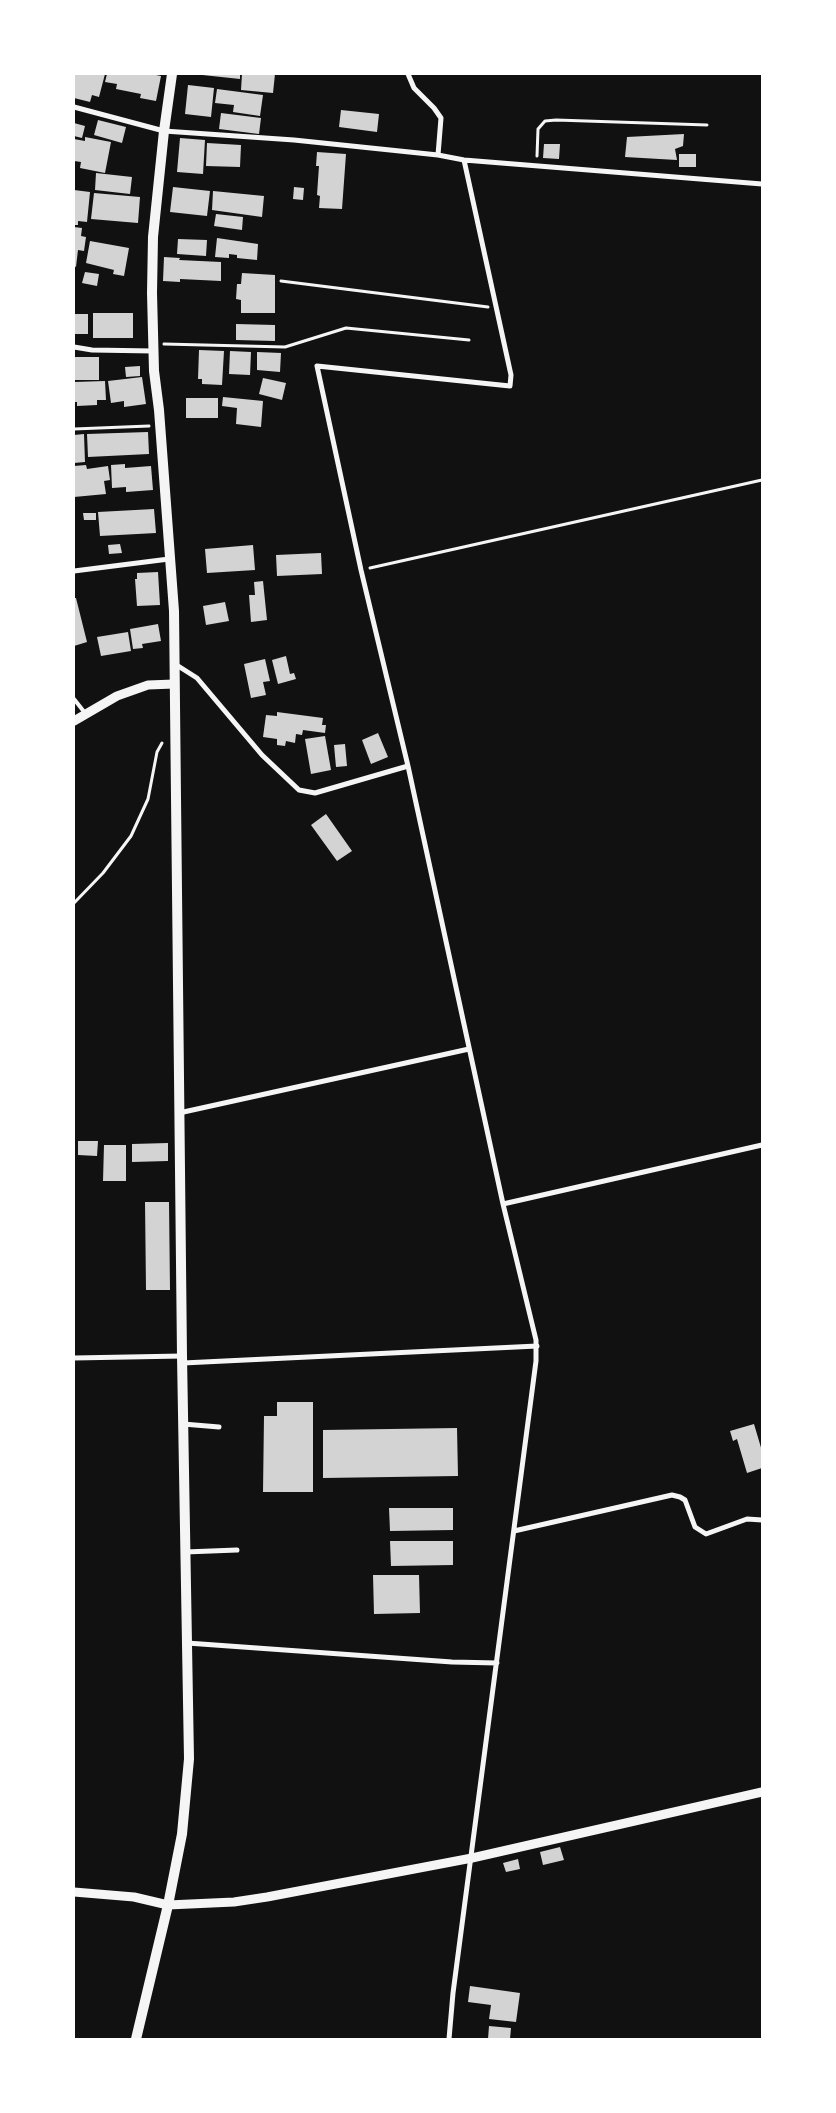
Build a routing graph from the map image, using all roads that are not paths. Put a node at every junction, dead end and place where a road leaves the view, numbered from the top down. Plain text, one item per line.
1 (172, 74) edge
2 (408, 74) edge
3 (74, 107) edge
4 (164, 130) junction
5 (438, 155) junction
6 (464, 160) junction
7 (762, 184) edge
8 (74, 347) edge
9 (153, 347) junction
10 (169, 559) junction
11 (74, 572) edge
12 (175, 664) junction
13 (174, 684) junction
14 (74, 699) edge
15 (86, 714) junction
16 (74, 721) edge
17 (408, 766) junction
18 (469, 1049) junction
19 (179, 1114) junction
20 (762, 1145) edge
21 (503, 1204) junction
22 (537, 1346) junction
23 (74, 1358) edge
24 (182, 1360) junction
25 (183, 1424) junction
26 (219, 1427) dead end
27 (762, 1520) edge
28 (514, 1531) junction
29 (237, 1550) dead end
30 (185, 1552) junction
31 (187, 1643) junction
32 (497, 1663) junction
33 (762, 1792) edge
34 (472, 1858) junction
35 (74, 1892) edge
36 (168, 1905) junction
37 (136, 2039) edge
38 (448, 2039) edge

1 - 4 main road
2 - 5 street
3 - 4 street
4 - 5 street
4 - 9 main road
5 - 6 street
6 - 7 street
6 - 17 street
8 - 9 street
9 - 10 main road
10 - 11 street
10 - 12 main road
12 - 13 main road
12 - 17 street
13 - 15 street
13 - 19 main road
14 - 15 lane
15 - 16 street
17 - 18 street
18 - 19 street
18 - 21 street
19 - 24 main road
20 - 21 street
21 - 22 street
22 - 24 street
22 - 28 street
23 - 24 street
24 - 25 main road
25 - 26 street
25 - 30 main road
27 - 28 street
28 - 32 street
29 - 30 street
30 - 31 main road
31 - 32 street
31 - 36 main road
32 - 34 street
33 - 34 street
34 - 36 street
34 - 38 street
35 - 36 street
36 - 37 main road

